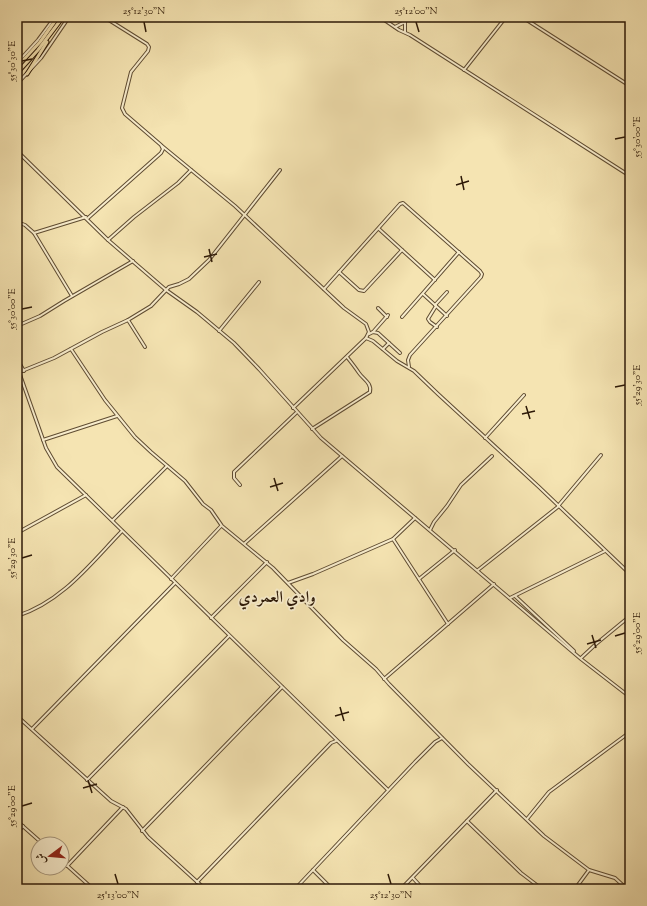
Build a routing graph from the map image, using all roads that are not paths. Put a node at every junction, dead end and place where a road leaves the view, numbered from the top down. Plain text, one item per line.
1 (55, 17) edge
2 (58, 17) edge
3 (63, 17) edge
4 (69, 17) edge
5 (104, 17) edge
6 (380, 17) edge
7 (408, 17) edge
8 (506, 17) edge
9 (522, 17) edge
10 (405, 22) junction
11 (395, 27) junction
12 (405, 33) junction
13 (49, 37) junction
14 (17, 63) edge
15 (17, 67) edge
16 (464, 70) junction
17 (17, 73) edge
18 (27, 74) junction
19 (17, 84) edge
20 (630, 86) edge
21 (162, 146) junction
22 (17, 151) edge
23 (191, 170) junction
24 (280, 170) dead end
25 (630, 176) edge
26 (244, 214) junction
27 (87, 218) junction
28 (17, 222) edge
29 (379, 229) junction
30 (34, 233) junction
31 (108, 240) junction
32 (402, 250) junction
33 (459, 252) junction
34 (133, 261) junction
35 (339, 272) junction
36 (435, 280) junction
37 (259, 282) dead end
38 (324, 289) junction
39 (166, 290) junction
40 (447, 292) dead end
41 (423, 294) junction
42 (72, 296) junction
43 (435, 305) junction
44 (378, 308) dead end
45 (447, 316) junction
46 (402, 317) dead end
47 (128, 320) junction
48 (17, 326) edge
49 (437, 327) junction
50 (219, 331) junction
51 (373, 332) junction
52 (367, 336) junction
53 (389, 343) junction
54 (145, 347) dead end
55 (71, 349) junction
56 (383, 349) junction
57 (400, 354) dead end
58 (347, 357) junction
59 (17, 359) edge
60 (409, 367) junction
61 (24, 371) junction
62 (18, 373) edge
63 (524, 395) dead end
64 (293, 408) junction
65 (297, 412) junction
66 (117, 416) junction
67 (312, 429) junction
68 (485, 438) junction
69 (43, 440) junction
70 (601, 455) dead end
71 (342, 456) junction
72 (492, 456) dead end
73 (167, 466) junction
74 (240, 485) dead end
75 (458, 491) junction
76 (460, 494) dead end
77 (86, 495) junction
78 (558, 506) junction
79 (415, 518) junction
80 (113, 520) junction
81 (222, 526) junction
82 (430, 530) junction
83 (122, 531) junction
84 (17, 533) edge
85 (393, 539) junction
86 (245, 544) junction
87 (455, 550) junction
88 (605, 550) junction
89 (267, 562) junction
90 (478, 570) junction
91 (630, 574) edge
92 (171, 579) junction
93 (419, 579) junction
94 (175, 583) junction
95 (288, 584) junction
96 (494, 584) junction
97 (515, 596) junction
98 (510, 598) junction
99 (17, 616) edge
100 (630, 616) edge
101 (211, 618) junction
102 (448, 624) junction
103 (229, 636) junction
104 (581, 659) junction
105 (384, 679) junction
106 (282, 687) junction
107 (630, 697) edge
108 (17, 716) edge
109 (32, 730) junction
110 (630, 732) edge
111 (442, 738) junction
112 (337, 741) junction
113 (87, 780) junction
114 (388, 790) junction
115 (497, 790) junction
116 (123, 807) junction
117 (527, 819) junction
118 (17, 820) edge
119 (467, 821) junction
120 (23, 826) junction
121 (142, 831) junction
122 (17, 833) edge
123 (34, 836) edge
124 (70, 863) edge
125 (70, 869) edge
126 (313, 870) junction
127 (589, 870) junction
128 (412, 878) junction
129 (197, 882) junction
130 (93, 889) edge
131 (205, 889) edge
132 (295, 889) edge
133 (332, 889) edge
134 (401, 889) edge
135 (423, 889) edge
136 (542, 889) edge
137 (575, 889) edge
138 (627, 889) edge

1 - 14 street
2 - 15 main road
3 - 13 main road
4 - 18 street
5 - 21 street
6 - 11 street
7 - 10 street
8 - 16 street
9 - 20 street
10 - 11 street
10 - 12 street
11 - 12 street
12 - 16 street
13 - 17 main road
13 - 18 main road
16 - 25 street
18 - 19 street
21 - 23 street
21 - 27 street
22 - 27 street
23 - 26 street
23 - 31 street
24 - 26 street
26 - 38 street
26 - 39 street
27 - 30 street
27 - 31 street
28 - 30 street
29 - 32 street
29 - 33 street
29 - 35 street
30 - 42 street
31 - 34 street
32 - 35 street
32 - 36 street
33 - 36 street
33 - 45 street
34 - 39 street
34 - 42 street
35 - 38 street
36 - 41 street
37 - 50 street
38 - 52 street
39 - 47 street
39 - 50 street
40 - 43 street
41 - 43 street
41 - 46 street
42 - 48 street
43 - 45 street
43 - 49 street
44 - 51 street
45 - 49 street
47 - 54 street
47 - 55 street
49 - 60 street
50 - 64 street
51 - 52 street
51 - 53 street
52 - 56 street
52 - 58 street
53 - 56 street
53 - 57 street
55 - 61 street
55 - 66 street
56 - 60 street
58 - 64 street
58 - 67 street
59 - 61 street
60 - 68 street
61 - 62 street
62 - 69 street
63 - 68 street
64 - 65 street
65 - 67 street
65 - 74 street
66 - 69 street
66 - 73 street
67 - 71 street
68 - 78 street
69 - 77 street
70 - 78 street
71 - 79 street
71 - 86 street
72 - 75 street
73 - 80 street
73 - 81 street
75 - 76 street
75 - 82 street
77 - 80 street
77 - 84 street
78 - 88 street
78 - 90 street
79 - 82 street
79 - 85 street
80 - 83 street
81 - 86 street
81 - 92 street
82 - 87 street
83 - 92 street
83 - 99 street
85 - 93 street
85 - 95 street
86 - 89 street
87 - 90 street
87 - 93 street
88 - 91 street
88 - 97 street
89 - 95 street
89 - 101 street
90 - 96 street
92 - 94 street
93 - 102 street
94 - 101 street
94 - 109 street
95 - 105 street
96 - 98 street
96 - 102 street
97 - 98 street
97 - 104 street
98 - 104 street
100 - 104 street
101 - 103 street
102 - 105 street
103 - 106 street
103 - 113 street
104 - 107 street
105 - 111 street
106 - 112 street
106 - 121 street
108 - 109 street
109 - 113 street
110 - 117 street
111 - 114 street
111 - 115 street
112 - 114 street
112 - 129 street
113 - 116 street
114 - 126 street
115 - 117 street
115 - 119 street
116 - 121 street
116 - 124 street
117 - 127 street
118 - 120 street
119 - 128 street
119 - 136 street
120 - 122 street
120 - 123 street
121 - 129 street
125 - 130 street
126 - 132 street
126 - 133 street
127 - 137 street
127 - 138 street
128 - 134 street
128 - 135 street
129 - 131 street

